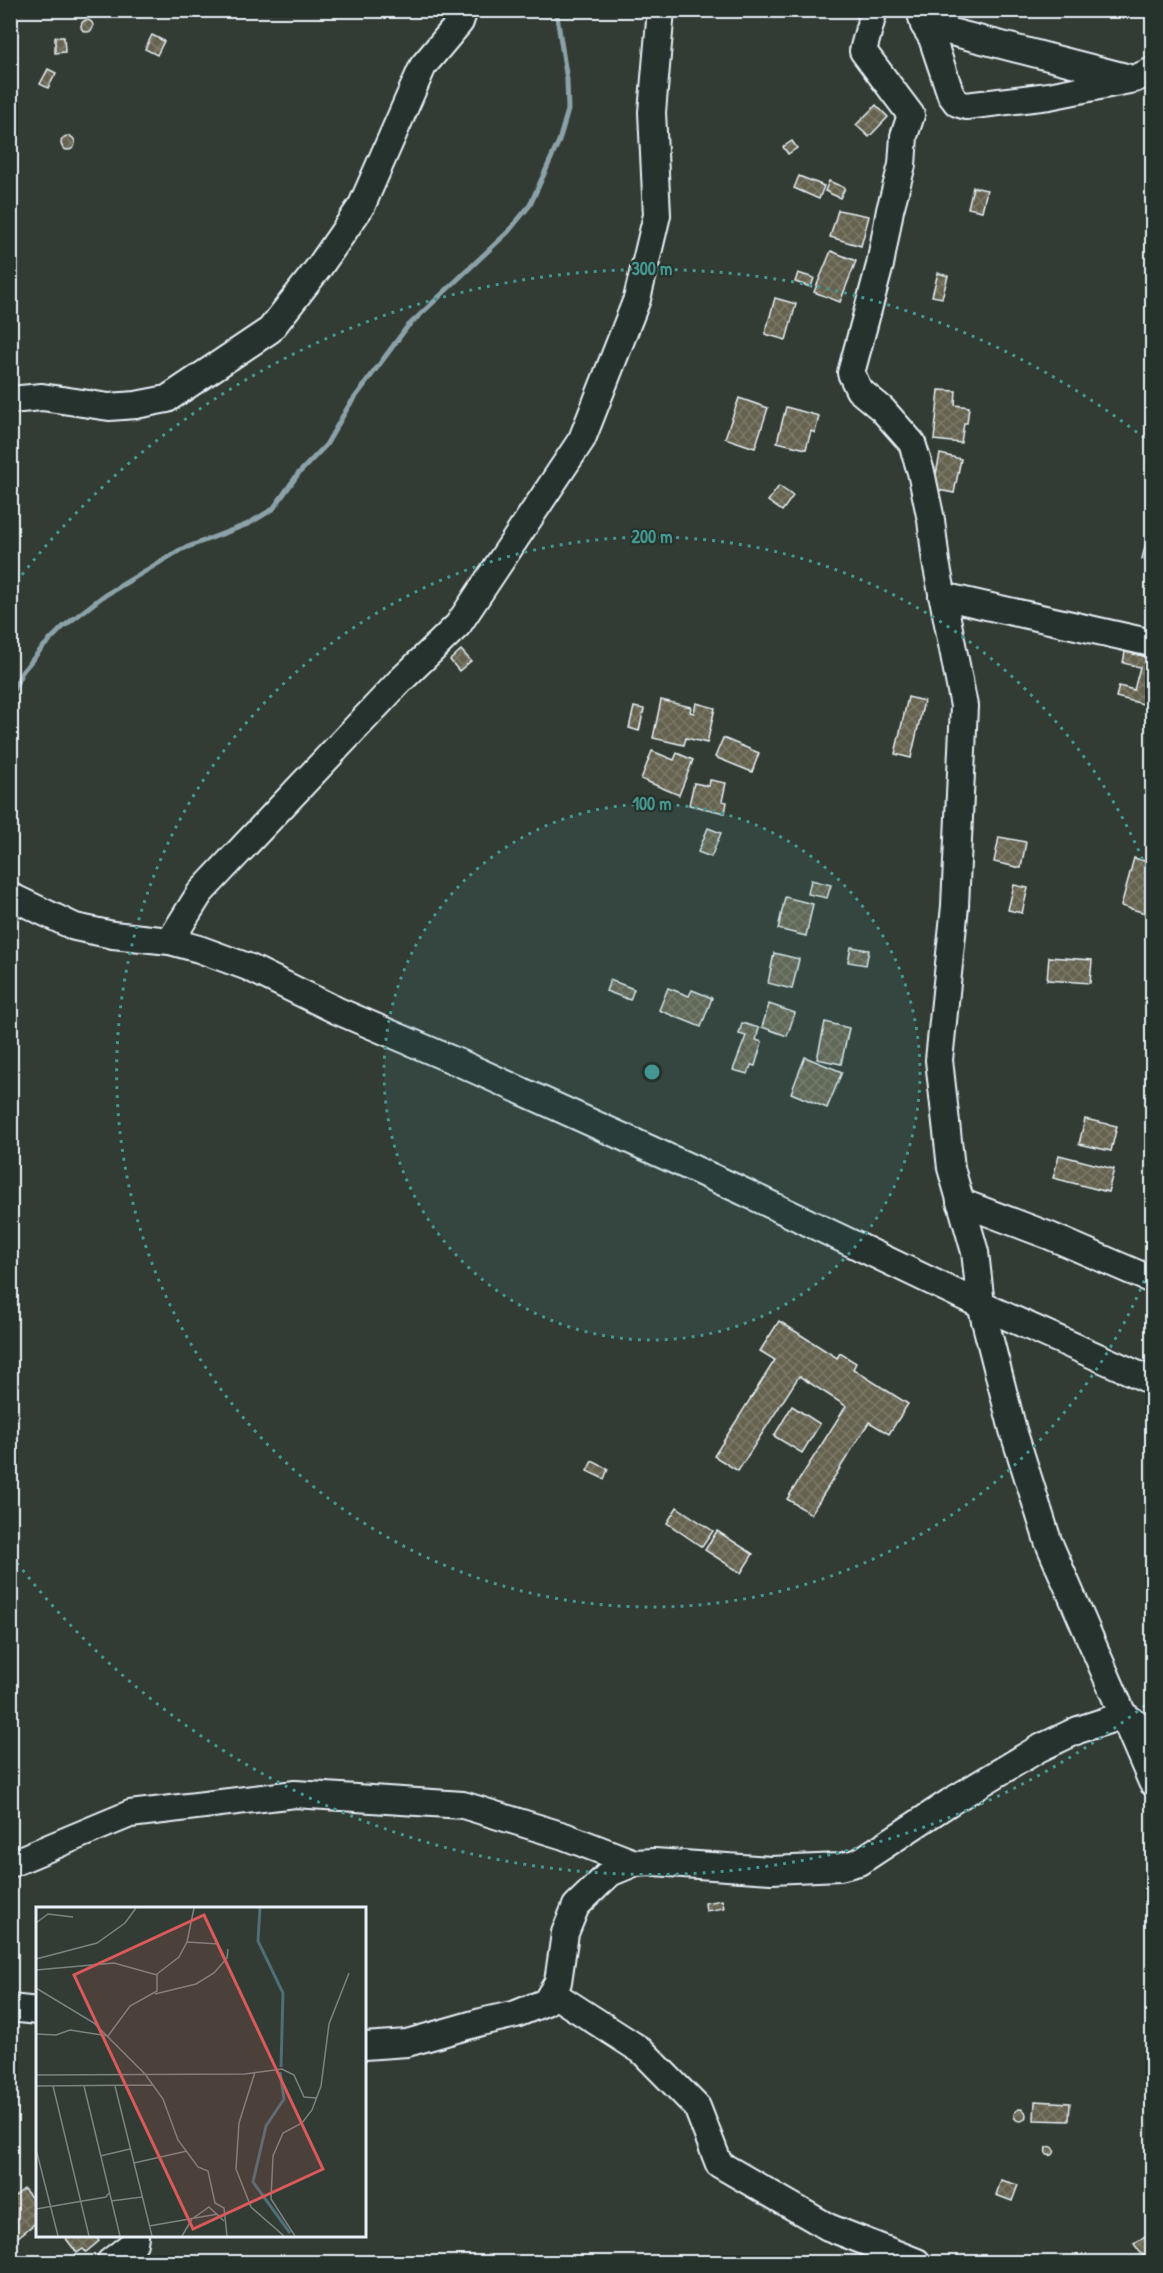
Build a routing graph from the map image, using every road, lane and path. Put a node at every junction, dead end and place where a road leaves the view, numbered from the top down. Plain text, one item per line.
1 (464, 10) edge
2 (661, 10) edge
3 (874, 10) edge
4 (922, 18) edge
5 (1146, 78) edge
6 (10, 400) edge
7 (942, 596) junction
8 (1152, 644) edge
9 (10, 896) edge
10 (170, 941) junction
11 (960, 1202) junction
12 (1152, 1280) edge
13 (981, 1305) junction
14 (1152, 1381) edge
15 (1124, 1715) junction
16 (1152, 1735) edge
17 (1152, 1782) edge
18 (634, 1863) junction
19 (10, 1864) edge
20 (552, 1993) junction
21 (10, 2007) edge
22 (36, 2011) edge
23 (366, 2046) edge
24 (135, 2237) edge
25 (110, 2262) edge
26 (917, 2262) edge

1 - 6 street
2 - 10 street
3 - 7 street
4 - 5 street
4 - 5 street
7 - 8 street
7 - 11 street
9 - 10 street
10 - 13 street
11 - 12 street
11 - 13 street
13 - 14 street
13 - 15 street
15 - 16 street
15 - 17 street
15 - 18 street
18 - 19 street
18 - 20 street
20 - 23 street
20 - 26 street
21 - 22 street
24 - 25 street

